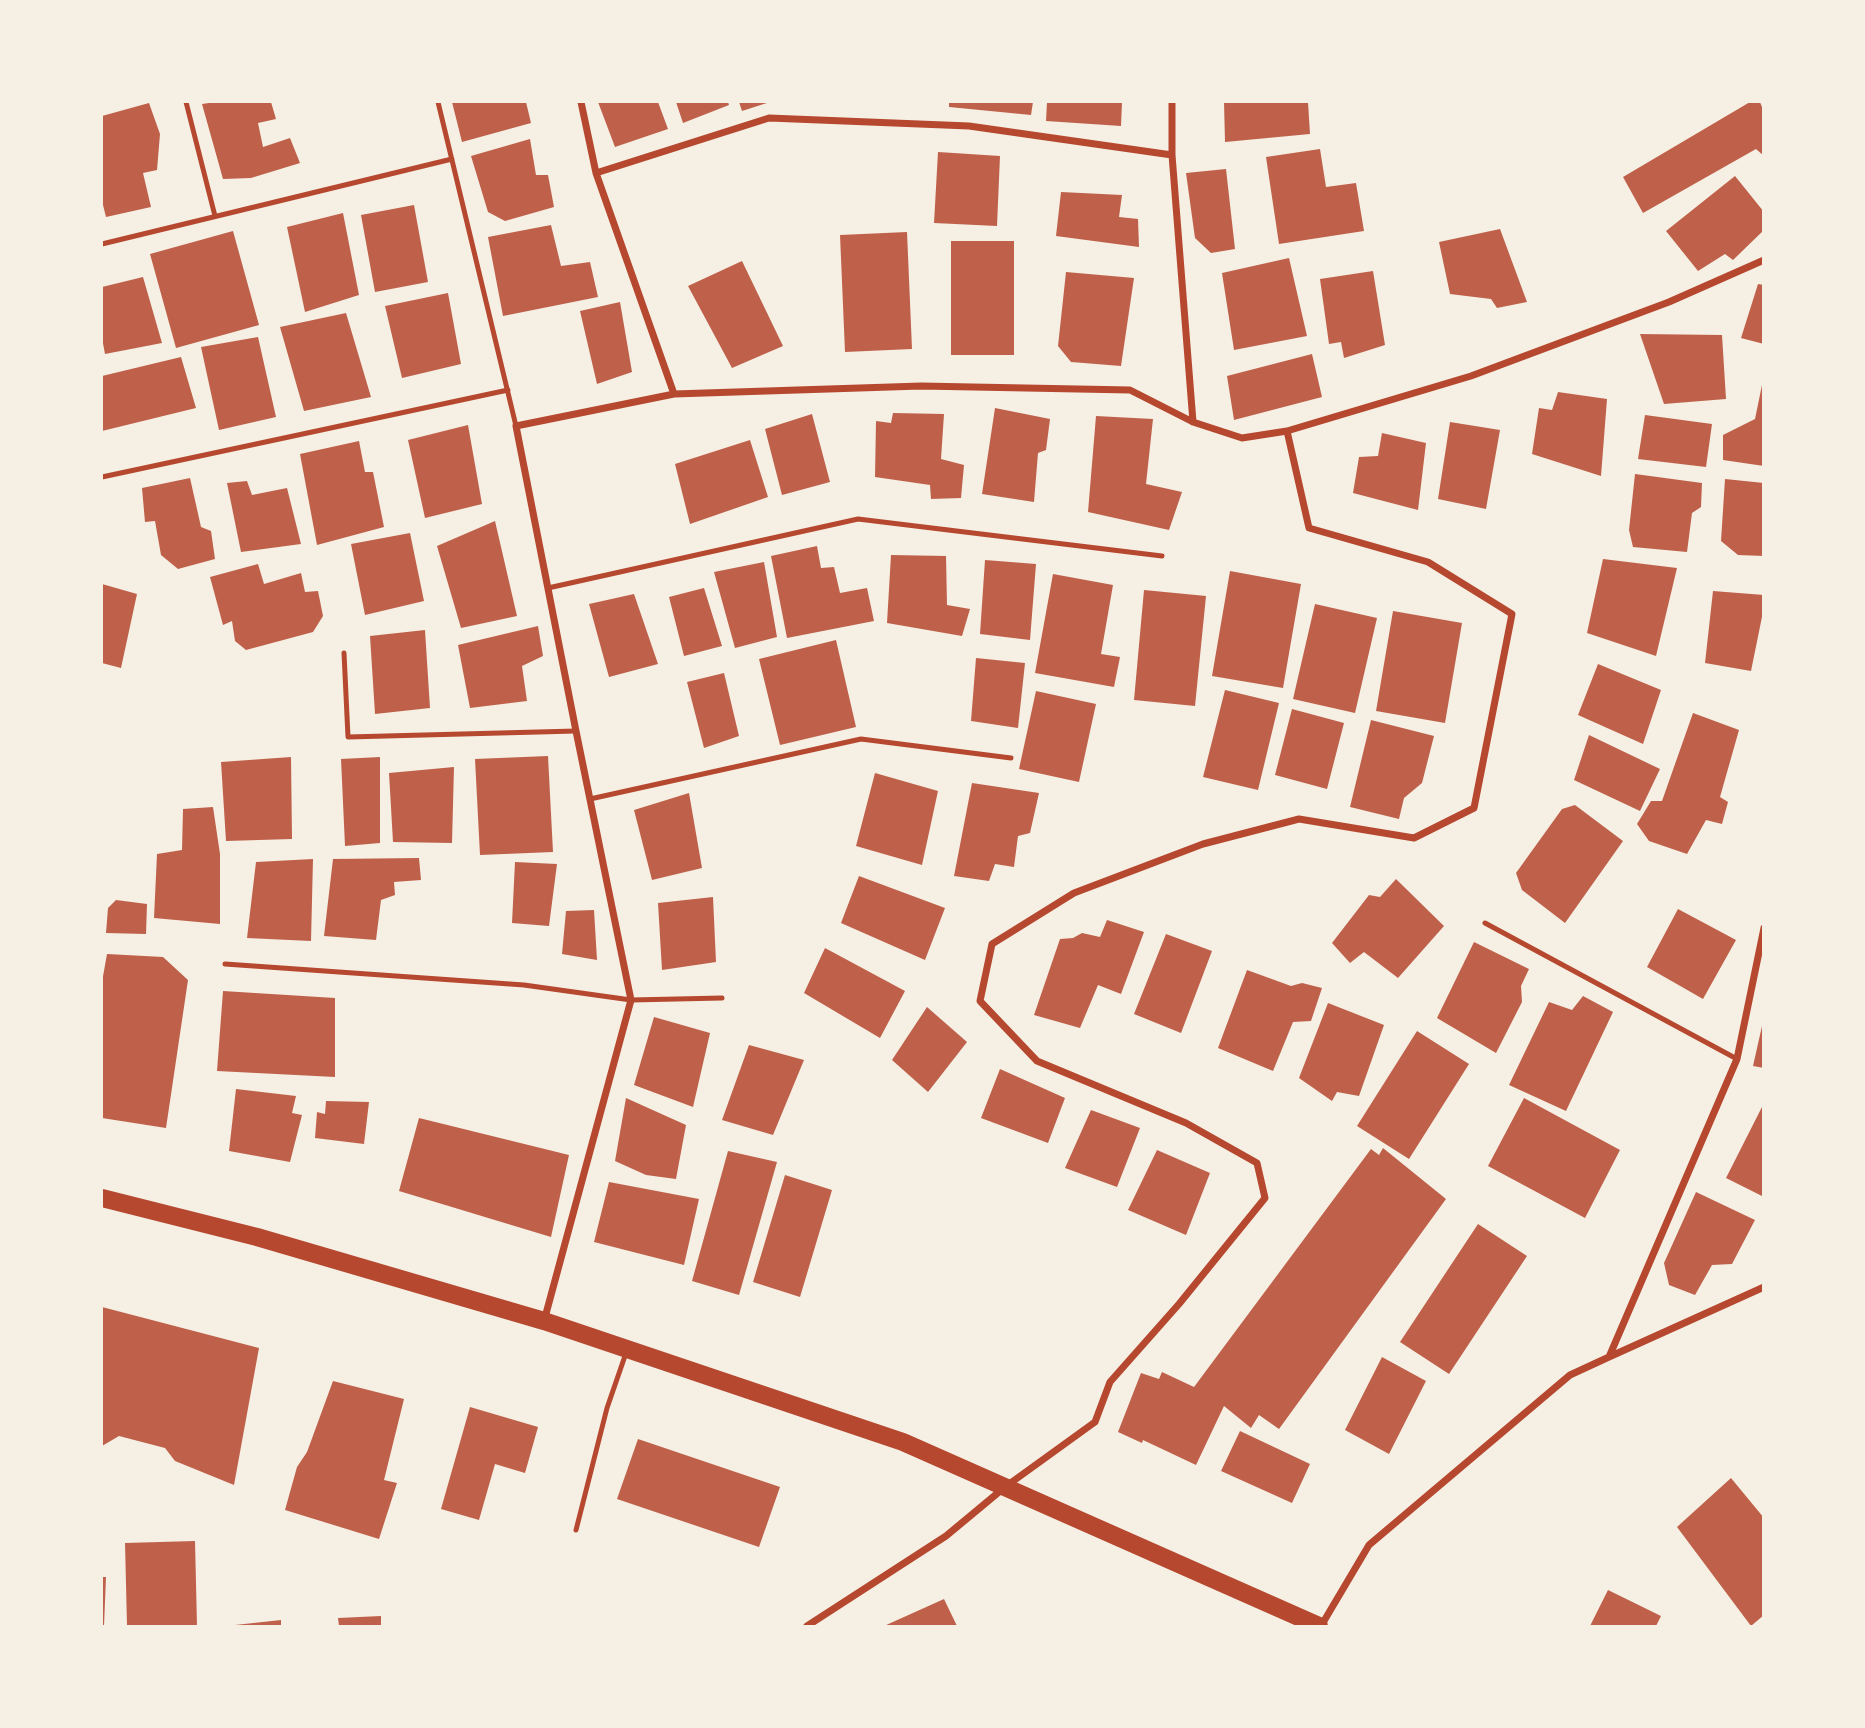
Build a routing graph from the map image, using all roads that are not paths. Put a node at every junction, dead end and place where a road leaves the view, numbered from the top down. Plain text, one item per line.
1 (186, 102) edge
2 (438, 102) edge
3 (581, 102) edge
4 (1172, 102) edge
5 (1172, 155) junction
6 (452, 159) junction
7 (596, 173) junction
8 (215, 216) junction
9 (102, 244) edge
10 (1763, 260) edge
11 (508, 390) junction
12 (674, 394) junction
13 (1193, 422) junction
14 (516, 426) junction
15 (1287, 431) junction
16 (102, 477) edge
17 (1162, 556) dead end
18 (548, 588) junction
19 (344, 653) dead end
20 (576, 731) junction
21 (1011, 758) dead end
22 (590, 799) junction
23 (1485, 923) dead end
24 (1763, 928) edge
25 (225, 964) dead end
26 (722, 998) dead end
27 (631, 1000) junction
28 (1737, 1059) junction
29 (102, 1198) edge
30 (1763, 1287) edge
31 (544, 1321) junction
32 (627, 1350) junction
33 (1609, 1357) junction
34 (1005, 1487) junction
35 (576, 1530) dead end
36 (807, 1626) edge
37 (1320, 1626) edge

1 - 8 lane
2 - 6 lane
3 - 7 street
4 - 5 street
5 - 7 street
5 - 13 street
6 - 8 lane
6 - 11 lane
7 - 12 street
8 - 9 lane
10 - 15 street
11 - 14 lane
11 - 16 lane
12 - 13 street
12 - 14 street
13 - 15 street
14 - 18 street
15 - 34 street
17 - 18 lane
18 - 20 street
19 - 20 lane
20 - 22 street
21 - 22 lane
22 - 27 street
23 - 28 lane
24 - 28 street
25 - 27 lane
26 - 27 lane
27 - 31 street
28 - 33 street
29 - 31 main road
30 - 33 street
31 - 32 main road
32 - 34 main road
32 - 35 lane
33 - 37 street
34 - 36 street
34 - 37 main road

